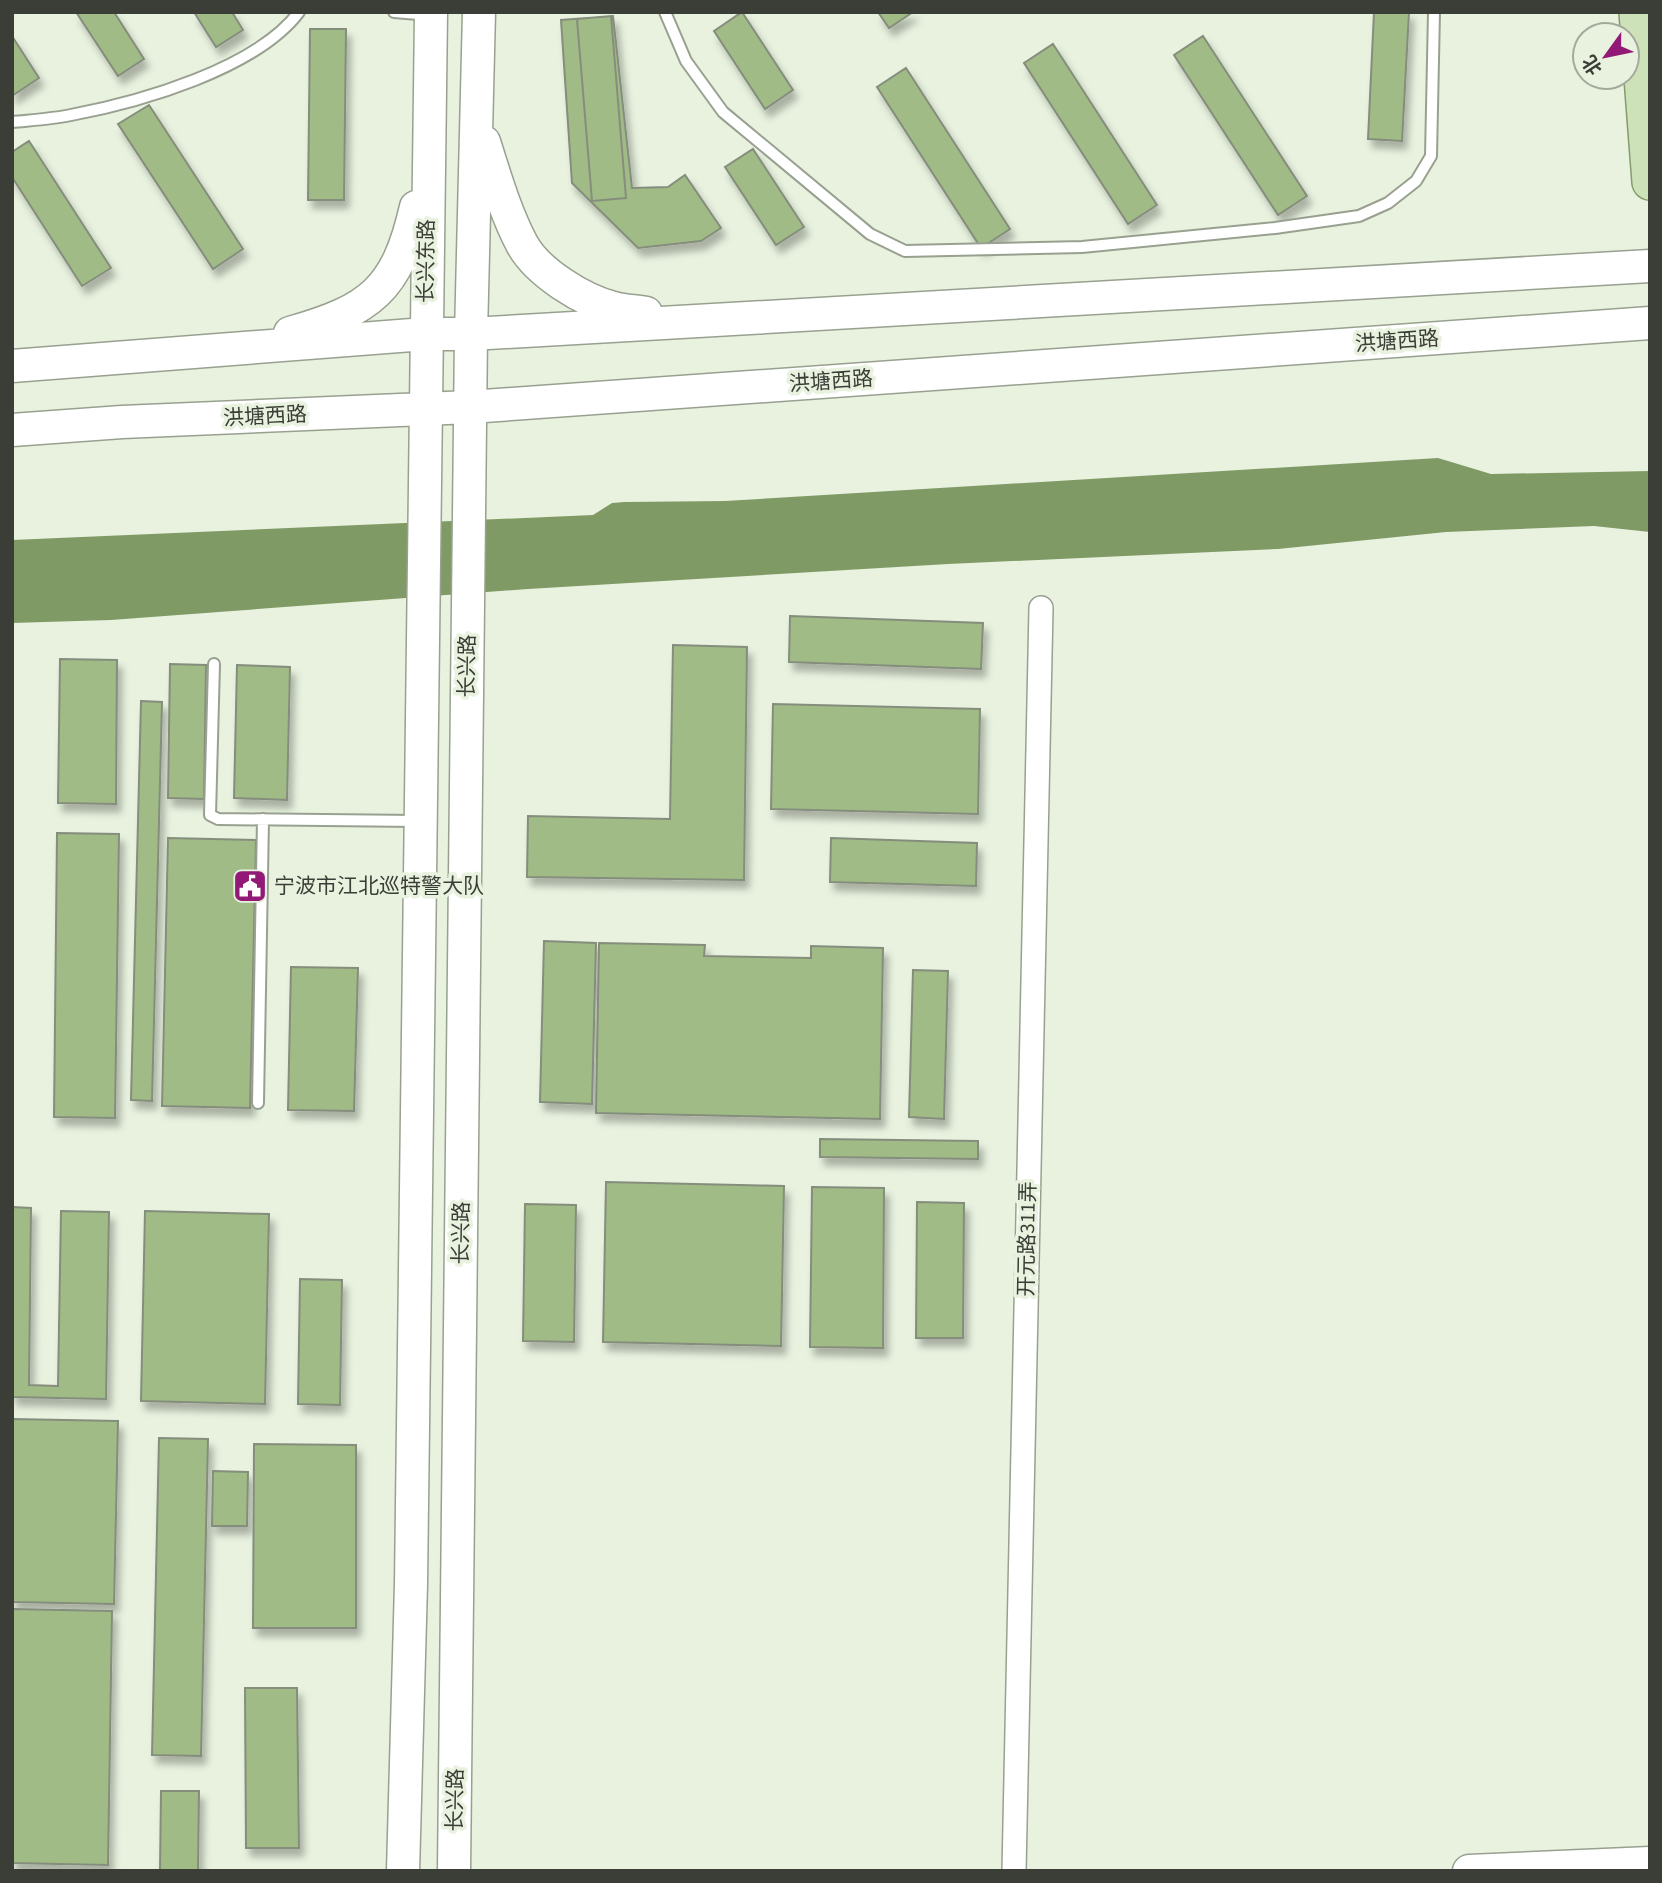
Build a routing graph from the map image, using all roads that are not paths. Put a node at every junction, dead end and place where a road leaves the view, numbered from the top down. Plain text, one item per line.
1 (299, 12) edge
2 (394, 12) edge
3 (479, 12) edge
4 (664, 12) edge
5 (1434, 12) edge
6 (1637, 12) edge
7 (431, 14) edge
8 (476, 120) junction
9 (12, 122) edge
10 (428, 159) junction
11 (1650, 182) edge
12 (1650, 266) edge
13 (710, 321) junction
14 (1650, 323) edge
15 (425, 334) junction
16 (471, 334) junction
17 (232, 349) junction
18 (12, 366) edge
19 (470, 407) junction
20 (424, 408) junction
21 (12, 430) edge
22 (1041, 608) dead end
23 (214, 664) dead end
24 (263, 819) junction
25 (420, 821) junction
26 (258, 1104) dead end
27 (1650, 1863) edge
28 (403, 1871) edge
29 (454, 1871) edge
30 (1014, 1871) edge
31 (1469, 1871) edge

1 - 9 lane
2 - 7 lane
3 - 8 main road
4 - 5 lane
6 - 11 main road
7 - 10 main road, 长兴东路
8 - 13 main road
8 - 16 main road
10 - 15 main road, 长兴东路
10 - 17 main road
12 - 13 main road
13 - 16 main road
14 - 19 main road, 洪塘西路
15 - 16 main road
15 - 17 main road
15 - 20 main road, 长兴东路
16 - 19 main road
17 - 18 main road
19 - 20 main road, 洪塘西路
19 - 29 main road, 长兴路
20 - 21 main road, 洪塘西路
20 - 25 main road, 长兴东路
22 - 30 street, 开元路311弄
23 - 24 lane
24 - 25 lane
24 - 26 lane
25 - 28 main road
27 - 31 main road

